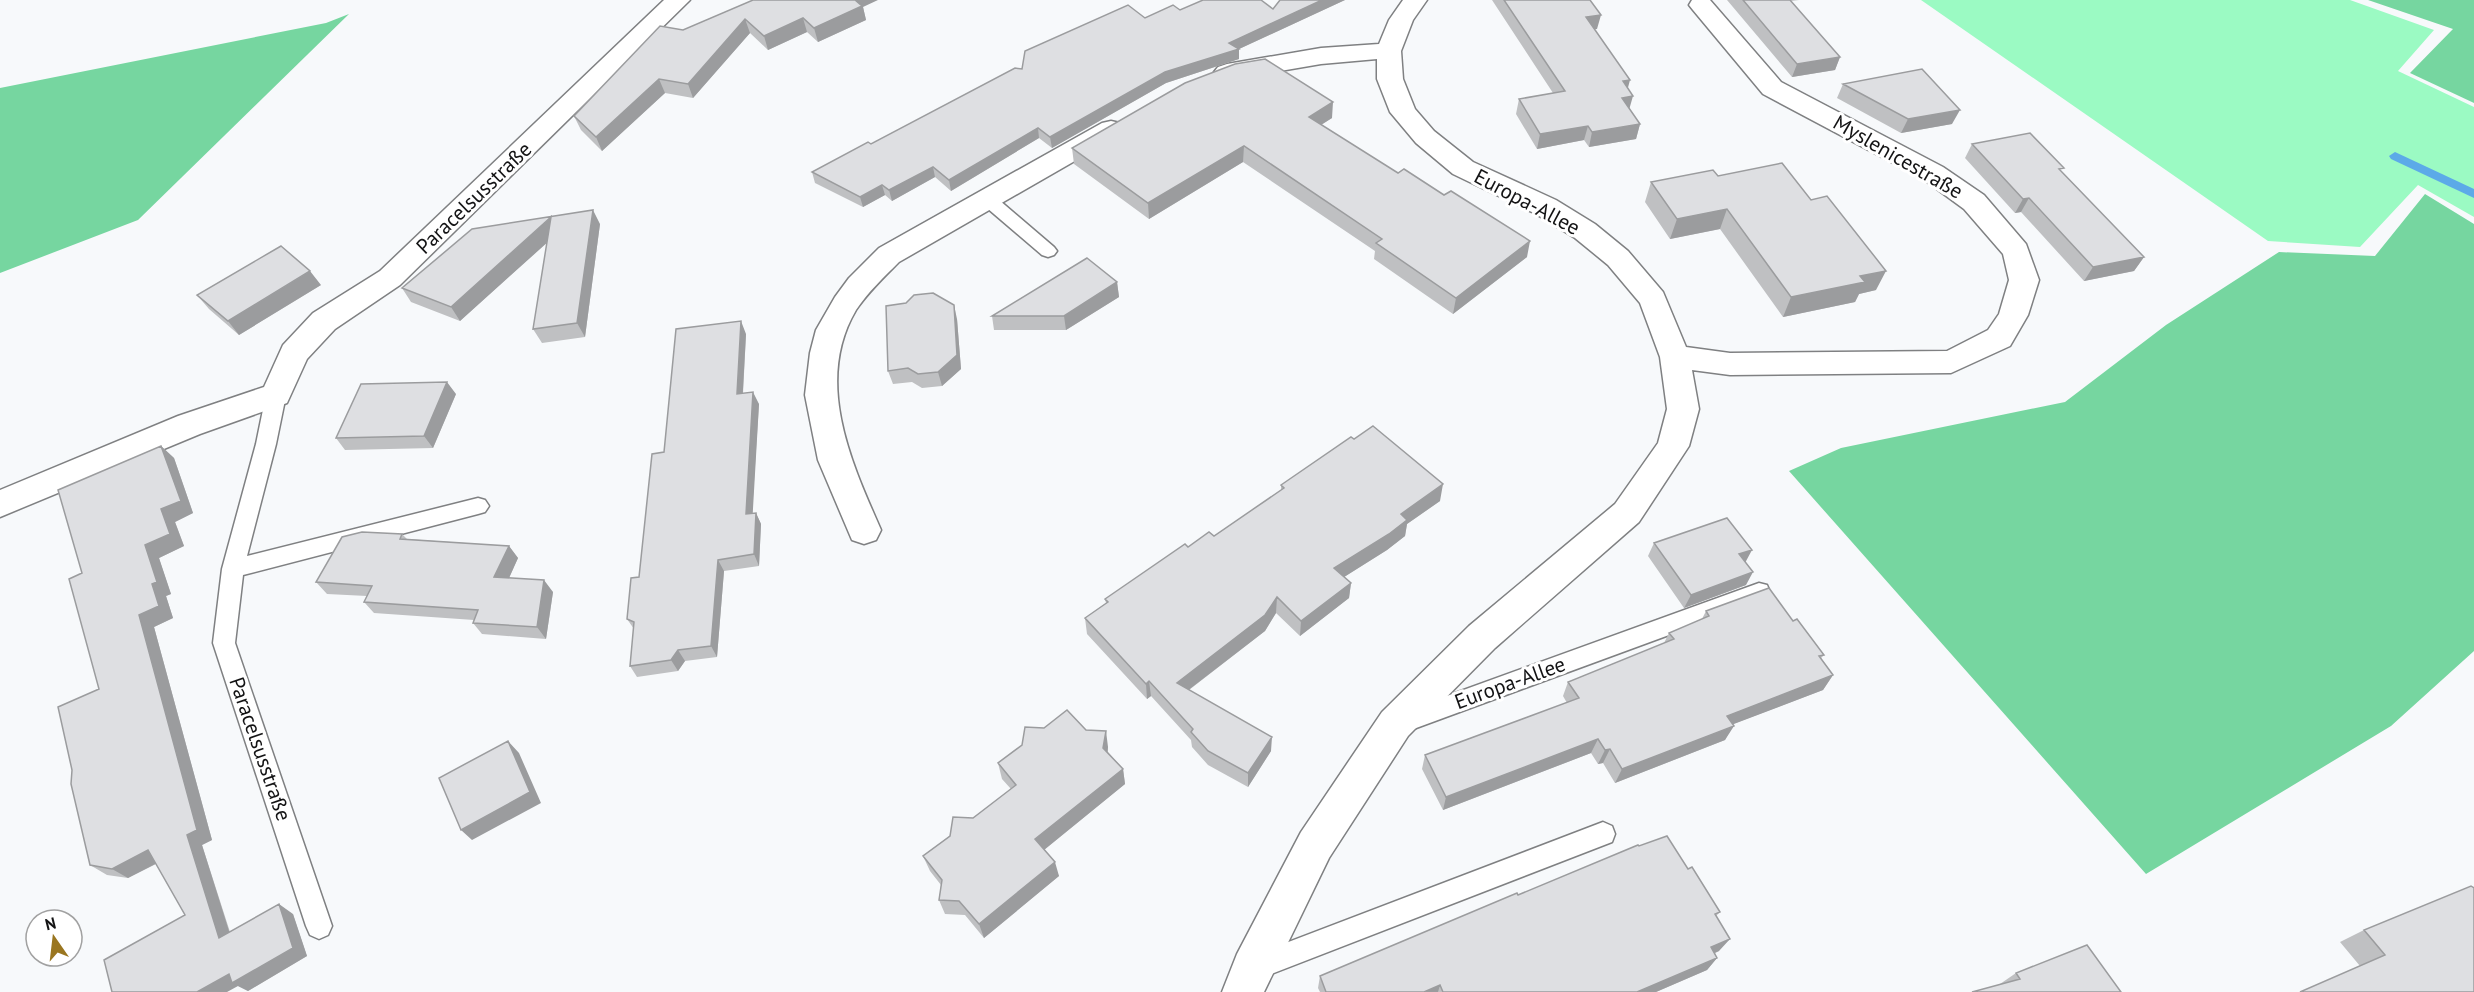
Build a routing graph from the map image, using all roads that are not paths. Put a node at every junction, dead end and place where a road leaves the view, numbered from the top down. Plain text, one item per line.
1 (678, 0) edge
2 (1415, 0) edge
3 (1701, 5) dead end
4 (1389, 51) junction
5 (1208, 79) edge
6 (1131, 118) edge
7 (986, 198) junction
8 (1048, 251) dead end
9 (1675, 357) junction
10 (276, 395) junction
11 (0, 504) edge
12 (477, 506) dead end
13 (864, 530) dead end
14 (233, 570) junction
15 (1760, 592) edge
16 (1395, 724) junction
17 (1603, 834) dead end
18 (319, 926) dead end
19 (1248, 980) edge

1 - 10 street, Paracelsusstraße
2 - 4 street, Europa-Allee
3 - 9 street, Myslenicestraße
4 - 5 street
4 - 9 street, Europa-Allee
6 - 7 street
7 - 8 lane
7 - 13 street
9 - 16 street, Europa-Allee
10 - 11 street
10 - 14 lane, Paracelsusstraße
12 - 14 lane
14 - 18 lane, Paracelsusstraße
15 - 16 lane, Europa-Allee
16 - 19 street, Europa-Allee
17 - 19 lane, Europa-Allee

